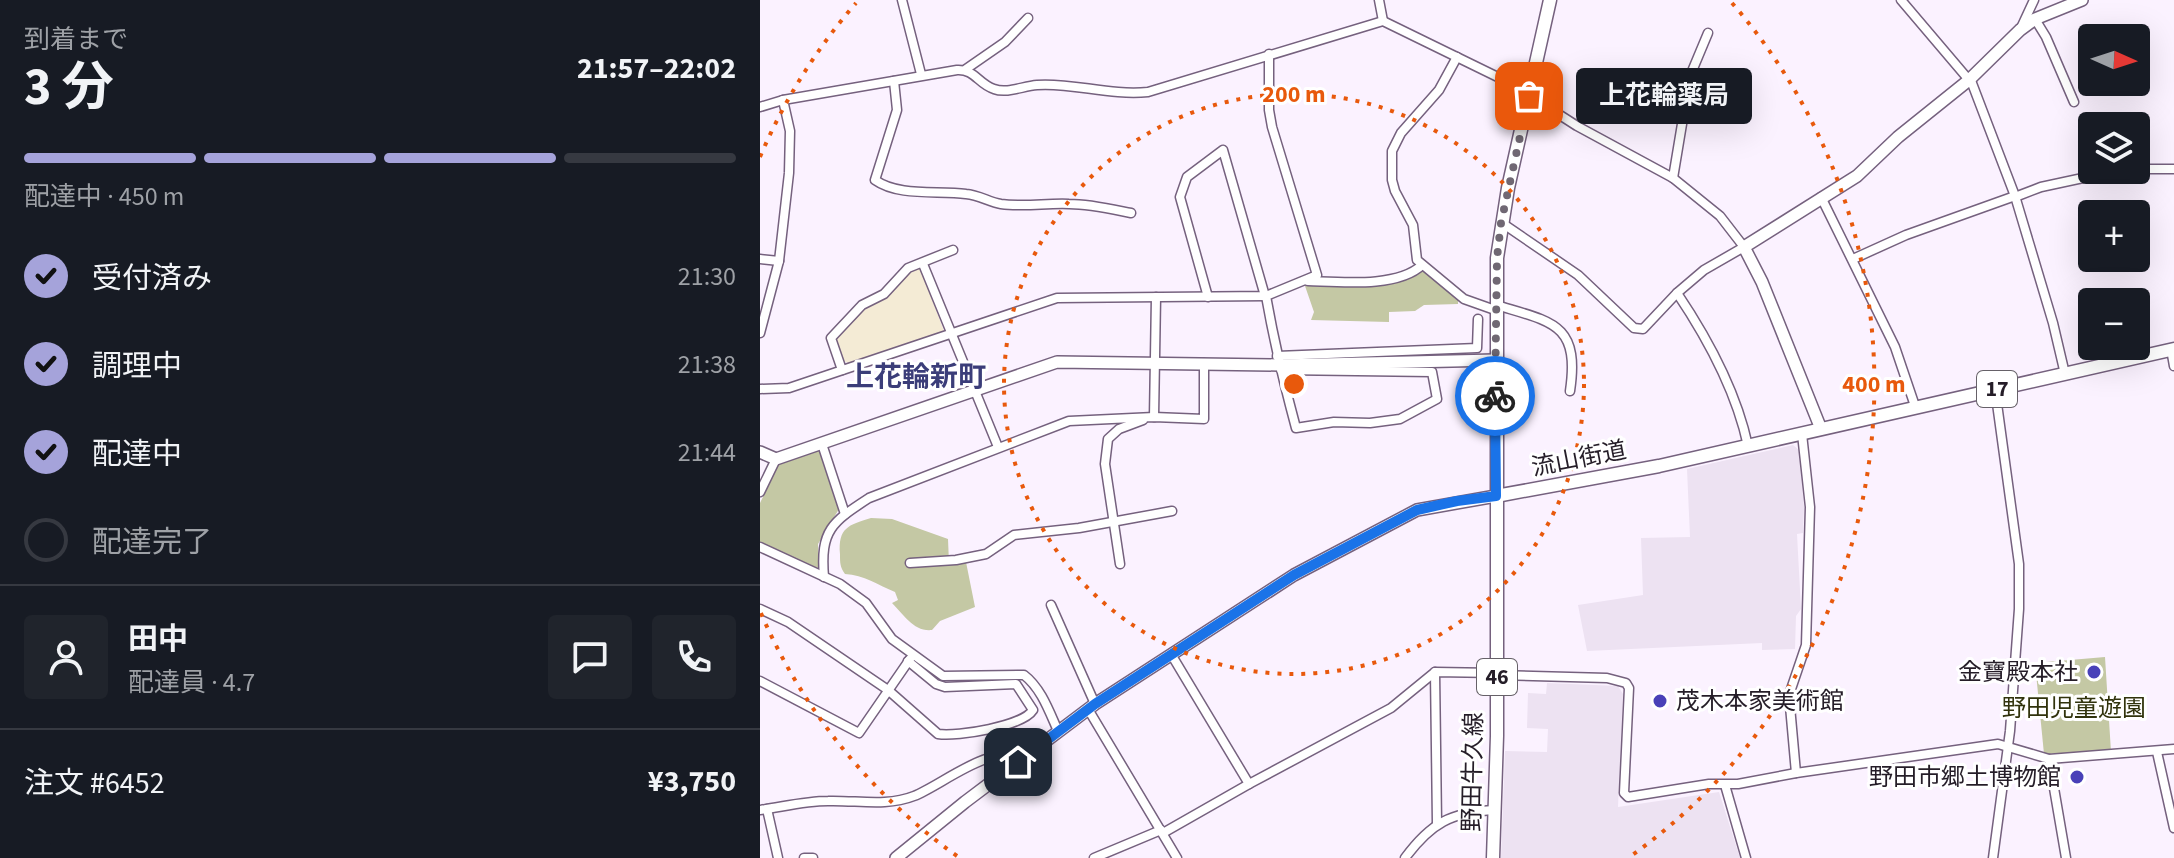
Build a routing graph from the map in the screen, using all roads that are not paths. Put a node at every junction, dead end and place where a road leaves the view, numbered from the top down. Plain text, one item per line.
1 (902, 0) edge
2 (1379, 0) edge
3 (1550, 0) edge
4 (1901, 0) edge
5 (2034, 0) edge
6 (2082, 0) edge
7 (1028, 18) dead end
8 (2035, 19) junction
9 (1383, 21) junction
10 (2020, 30) junction
11 (1708, 33) dead end
12 (1269, 54) junction
13 (1457, 57) junction
14 (966, 69) junction
15 (921, 74) junction
16 (1970, 79) junction
17 (894, 81) junction
18 (1529, 96) junction
19 (783, 100) junction
20 (2074, 102) dead end
21 (760, 107) edge
22 (2150, 169) edge
23 (2174, 169) edge
24 (1673, 178) junction
25 (2078, 179) edge
26 (2015, 196) junction
27 (1821, 197) junction
28 (1131, 213) dead end
29 (1501, 223) junction
30 (1744, 247) junction
31 (953, 250) dead end
32 (760, 259) edge
33 (1853, 259) junction
34 (779, 261) junction
35 (923, 264) junction
36 (1422, 265) junction
37 (1303, 281) junction
38 (1677, 293) junction
39 (1265, 296) junction
40 (1156, 297) junction
41 (1208, 297) junction
42 (1495, 307) junction
43 (1478, 319) dead end
44 (760, 333) edge
45 (952, 333) junction
46 (2173, 349) edge
47 (1495, 360) junction
48 (1154, 363) junction
49 (1204, 363) junction
50 (1279, 364) junction
51 (2174, 366) edge
52 (842, 370) junction
53 (2065, 374) junction
54 (760, 389) edge
55 (1995, 389) junction
56 (975, 390) junction
57 (1570, 391) dead end
58 (1915, 406) junction
59 (1150, 417) junction
60 (1821, 429) junction
61 (1802, 434) junction
62 (822, 444) junction
63 (1748, 446) junction
64 (998, 447) junction
65 (760, 452) edge
66 (776, 459) junction
67 (760, 492) edge
68 (1496, 496) junction
69 (1172, 511) dead end
70 (845, 514) junction
71 (1112, 521) junction
72 (760, 547) edge
73 (910, 563) dead end
74 (1120, 564) dead end
75 (824, 577) junction
76 (1051, 605) dead end
77 (760, 609) edge
78 (1171, 654) junction
79 (910, 658) junction
80 (1435, 672) junction
81 (1497, 674) junction
82 (760, 681) edge
83 (888, 690) junction
84 (1091, 706) junction
85 (1058, 731) junction
86 (2007, 748) junction
87 (2174, 749) edge
88 (2157, 752) junction
89 (1022, 758) junction
90 (2049, 759) junction
91 (1796, 773) junction
92 (1249, 784) junction
93 (1725, 785) junction
94 (763, 810) edge
95 (1495, 810) junction
96 (1437, 823) junction
97 (2174, 828) edge
98 (1162, 832) junction
99 (778, 858) edge
100 (804, 858) edge
101 (813, 858) edge
102 (896, 858) edge
103 (1094, 858) edge
104 (1177, 858) edge
105 (1405, 858) edge
106 (1493, 858) edge
107 (1746, 858) edge
108 (1993, 858) edge
109 (2066, 858) edge

1 - 15 street
2 - 9 street
3 - 18 main road, 野田牛久線
4 - 16 street
5 - 10 street
6 - 8 street
7 - 14 street
8 - 10 street
8 - 20 street
9 - 12 street
9 - 13 street
10 - 16 street
11 - 24 street
12 - 14 street
12 - 37 street
13 - 18 street
13 - 36 street
14 - 15 street
15 - 17 street
16 - 26 street
16 - 27 street
17 - 19 street
17 - 28 street
18 - 24 street
18 - 29 main road, 野田牛久線
19 - 21 street
19 - 34 street
22 - 23 street
24 - 30 street
25 - 26 street
26 - 33 street
26 - 53 street
27 - 30 street
27 - 33 street
29 - 38 street
29 - 42 main road, 野田牛久線
30 - 38 street
30 - 60 street
31 - 35 street
32 - 34 street
33 - 58 street
34 - 44 street
35 - 45 street
35 - 52 street
36 - 37 street
36 - 42 street
37 - 39 street
38 - 63 street
39 - 41 street
39 - 41 street
39 - 50 street
40 - 41 street
40 - 45 street
40 - 48 street
42 - 47 main road, 野田牛久線
42 - 57 street
43 - 50 street
45 - 52 street
45 - 56 street
46 - 51 street
46 - 53 main road, 流山街道 / 17
47 - 50 street
47 - 68 main road, 野田牛久線
48 - 49 street
48 - 56 street
48 - 59 street
49 - 50 street
49 - 59 street
50 - 50 street
52 - 54 street
53 - 55 main road, 流山街道 / 17
55 - 58 main road, 流山街道 / 17
55 - 86 street
56 - 62 street
56 - 64 street
58 - 60 main road, 流山街道 / 17
59 - 64 street
59 - 71 street
60 - 61 main road, 流山街道 / 17
61 - 63 main road, 流山街道 / 17
61 - 91 street
62 - 66 street
62 - 70 street
63 - 68 main road, 流山街道 / 17
64 - 70 street
65 - 66 street
66 - 67 street
68 - 78 street, 流山街道
68 - 81 main road, 野田牛久線 / 46
69 - 71 street
70 - 75 street
71 - 73 street
71 - 74 street
72 - 75 street
75 - 79 street
76 - 84 street
77 - 83 street
78 - 84 street, 流山街道
78 - 92 street
79 - 83 street
79 - 83 street
79 - 85 street
80 - 81 street
80 - 92 street
80 - 96 street
81 - 93 street
81 - 95 main road, 野田牛久線 / 46
82 - 83 street
84 - 85 street, 流山街道
84 - 98 street
85 - 89 street, 流山街道
86 - 90 street
86 - 91 street
86 - 108 street
87 - 88 street
88 - 90 street
88 - 97 street
89 - 94 street
89 - 102 street, 流山街道
90 - 109 street
91 - 93 street
92 - 98 street
93 - 107 street
94 - 99 street
95 - 96 street
95 - 106 main road, 野田牛久線 / 46
96 - 105 street
98 - 103 street
98 - 104 street
100 - 101 street

